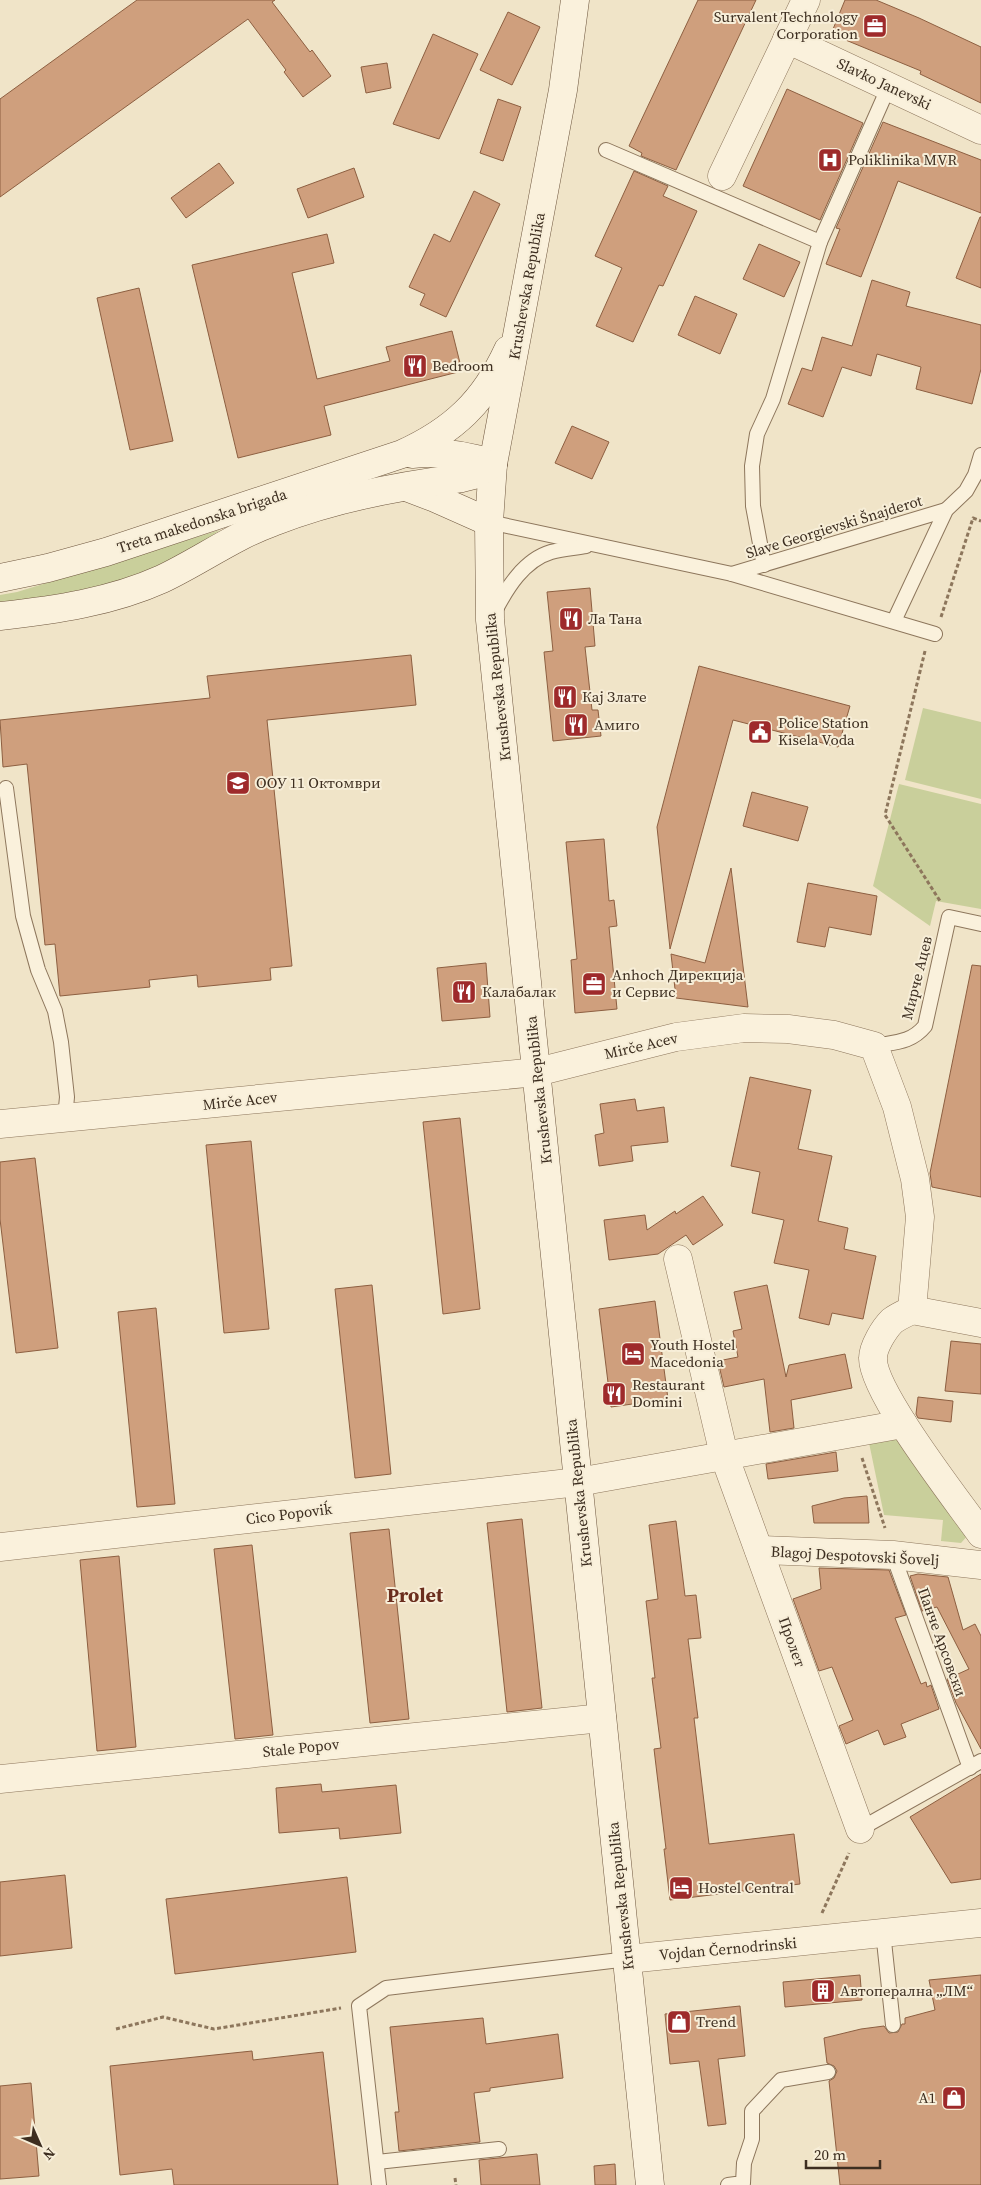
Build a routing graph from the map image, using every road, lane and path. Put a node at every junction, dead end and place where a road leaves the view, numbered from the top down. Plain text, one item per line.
1 (575, 0) edge
2 (806, 0) edge
3 (787, 38) junction
4 (889, 86) junction
5 (981, 130) edge
6 (606, 150) dead end
7 (722, 176) dead end
8 (820, 242) junction
9 (519, 326) junction
10 (402, 454) junction
11 (981, 455) edge
12 (494, 464) junction
13 (403, 486) junction
14 (946, 510) junction
15 (981, 521) edge
16 (489, 522) junction
17 (591, 545) junction
18 (764, 565) junction
19 (732, 574) junction
20 (0, 578) edge
21 (0, 616) edge
22 (490, 620) junction
23 (894, 621) junction
24 (932, 633) junction
25 (6, 788) dead end
26 (949, 916) junction
27 (981, 924) edge
28 (874, 1046) junction
29 (537, 1072) junction
30 (65, 1118) junction
31 (0, 1124) edge
32 (678, 1259) dead end
33 (912, 1310) junction
34 (981, 1323) edge
35 (903, 1424) junction
36 (854, 1431) junction
37 (724, 1455) junction
38 (578, 1482) junction
39 (981, 1534) edge
40 (0, 1547) edge
41 (759, 1550) junction
42 (893, 1555) junction
43 (981, 1565) edge
44 (602, 1718) junction
45 (976, 1765) edge
46 (0, 1779) edge
47 (860, 1829) junction
48 (981, 1923) edge
49 (882, 1932) junction
50 (809, 1941) junction
51 (628, 1958) junction
52 (359, 2006) junction
53 (893, 2025) dead end
54 (116, 2029) dead end
55 (828, 2072) dead end
56 (499, 2149) dead end
57 (376, 2162) junction
58 (455, 2178) dead end
59 (379, 2185) edge
60 (456, 2185) edge
61 (650, 2185) edge
62 (728, 2185) edge

1 - 9 street, Krushevska Republika
2 - 3 street
3 - 4 street, Slavko Janevski
3 - 7 street
4 - 5 street, Slavko Janevski
4 - 8 lane
6 - 8 lane
8 - 18 lane
9 - 10 street, Treta makedonska brigada
9 - 12 street, Krushevska Republika
10 - 12 street, Treta makedonska brigada
10 - 20 street, Treta makedonska brigada
11 - 14 lane, Slave Georgievski Šnajderot
12 - 13 street, Treta makedonska brigada
12 - 16 street, Krushevska Republika
13 - 16 street
13 - 21 street, Treta makedonska brigada
14 - 18 lane, Slave Georgievski Šnajderot
14 - 23 lane, Slave Georgievski Šnajderot
15 - 24 path
16 - 17 lane, Slave Georgievski Šnajderot
16 - 22 street, Krushevska Republika
17 - 19 lane, Slave Georgievski Šnajderot
17 - 22 lane, Slave Georgievski Šnajderot
18 - 19 lane, Slave Georgievski Šnajderot
19 - 23 lane, Slave Georgievski Šnajderot
22 - 29 street, Krushevska Republika
23 - 24 lane, Slave Georgievski Šnajderot
24 - 26 path
25 - 30 lane
26 - 27 lane
26 - 28 lane, Мирче Ацев
28 - 29 street, Mirče Acev
28 - 33 street
29 - 30 street, Mirče Acev
29 - 38 street, Krushevska Republika
30 - 31 street, Mirče Acev
32 - 37 street, Пролет
33 - 34 street
33 - 35 street
35 - 36 street
35 - 39 street
36 - 37 street
36 - 42 path
37 - 38 street
37 - 41 street, Пролет
38 - 40 street, Cico Popoviḱ
38 - 44 street, Krushevska Republika
41 - 42 street, Blagoj Despotovski Šovelj
41 - 47 street, Пролет
42 - 43 street, Blagoj Despotovski Šovelj
42 - 45 lane, Панче Арсовски
44 - 46 street, Stale Popov
44 - 51 street, Krushevska Republika
45 - 47 lane
47 - 50 path
48 - 49 street, Vojdan Černodrinski
49 - 50 street, Vojdan Černodrinski
49 - 53 lane
50 - 51 street, Vojdan Černodrinski
51 - 52 lane, Vojdan Černodrinski
51 - 61 street, Krushevska Republika
52 - 54 path
52 - 57 lane
55 - 62 lane
56 - 57 lane
57 - 59 lane
58 - 60 path

